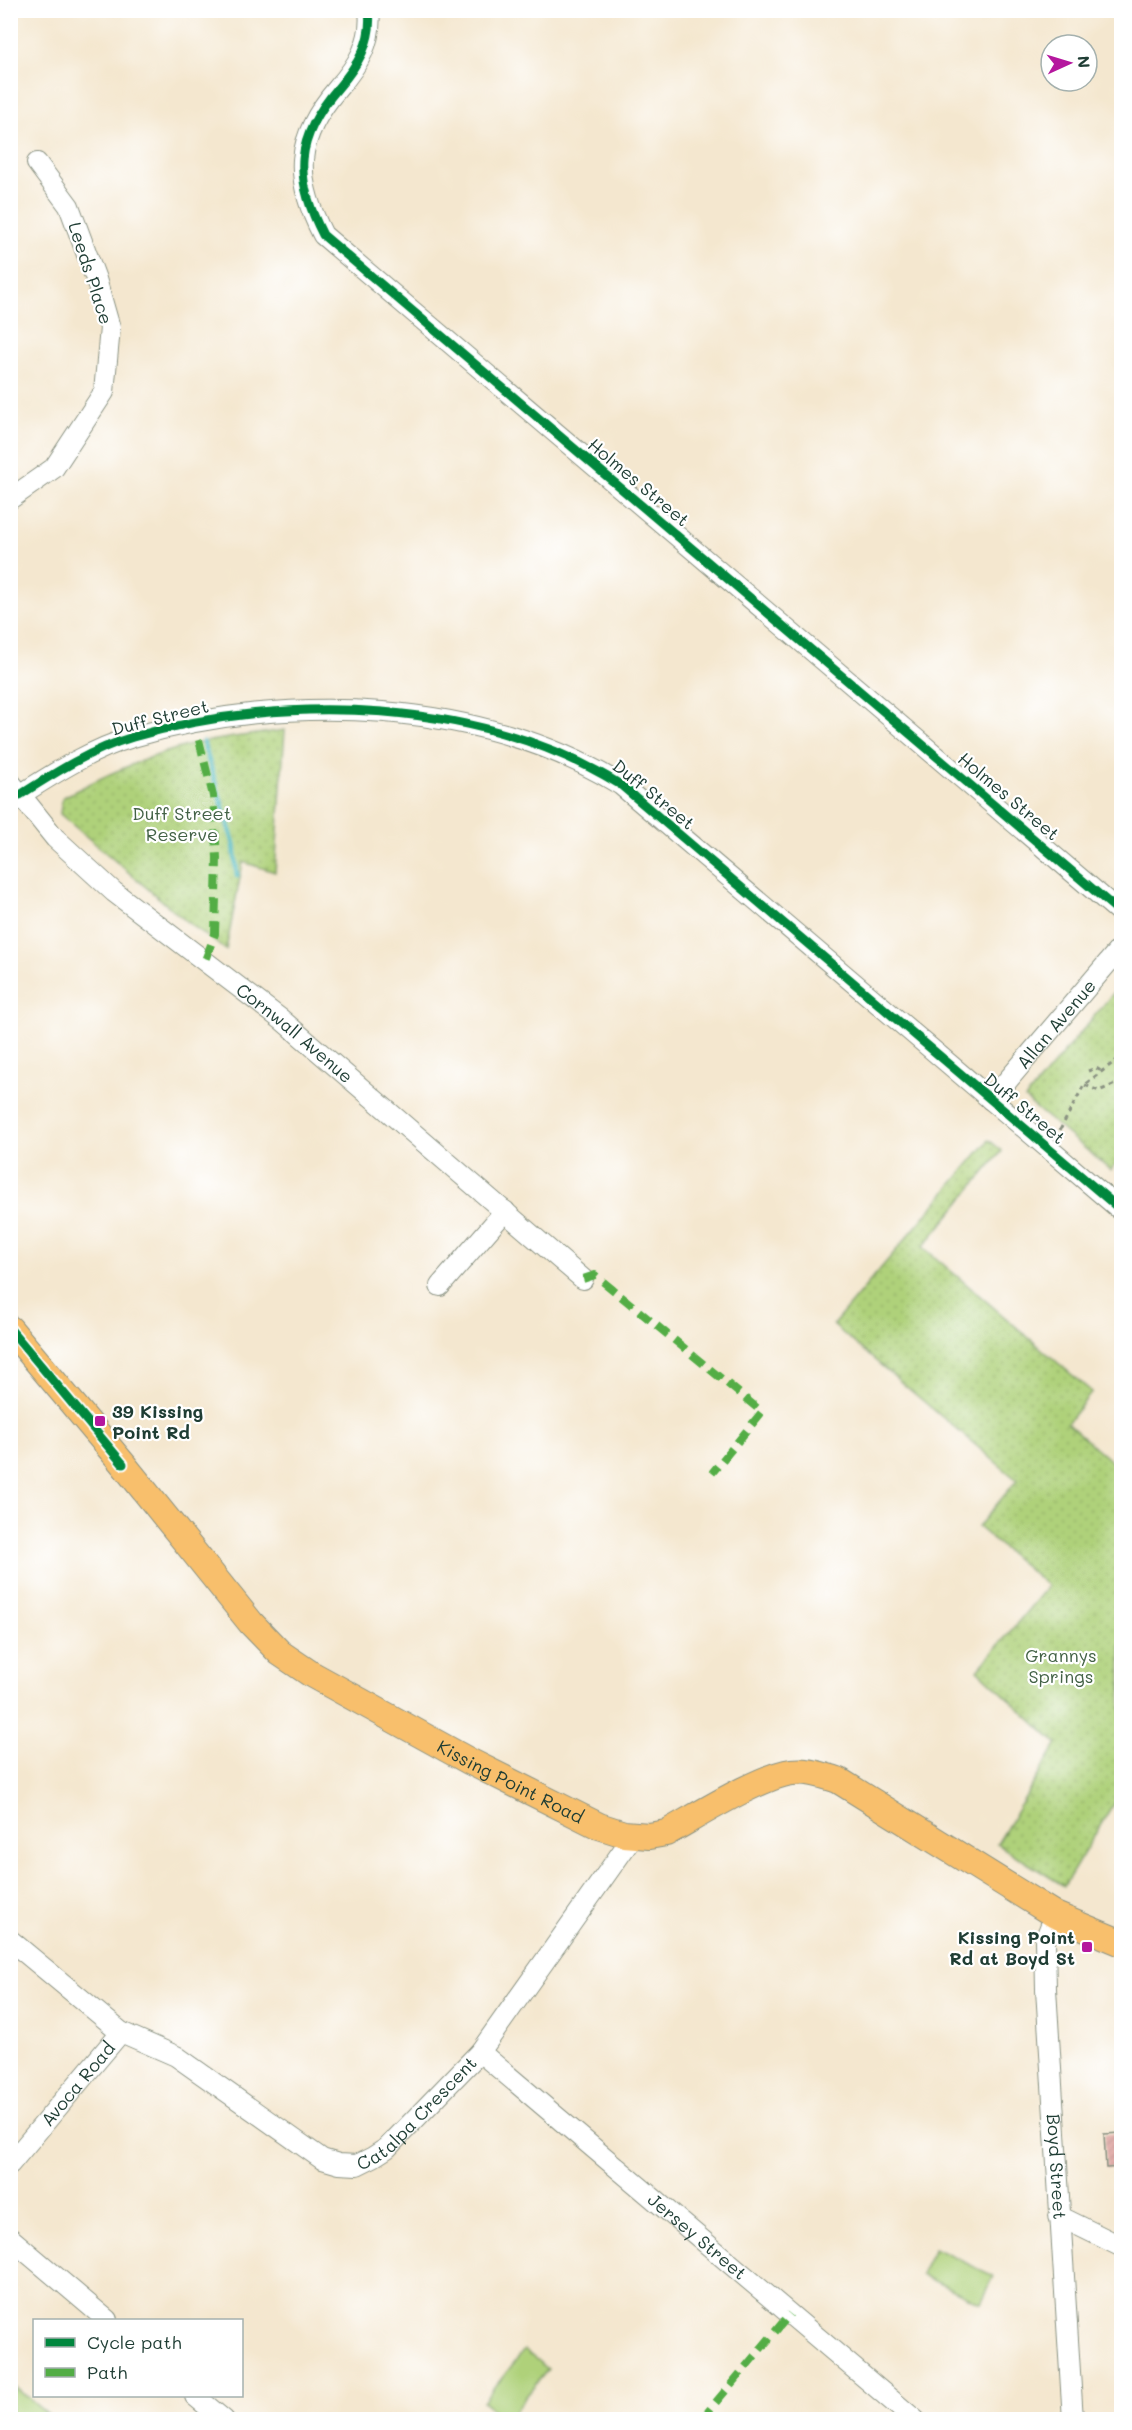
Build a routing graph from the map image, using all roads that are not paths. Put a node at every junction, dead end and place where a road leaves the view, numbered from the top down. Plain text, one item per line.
1 (369, 10) edge
2 (37, 163) dead end
3 (10, 500) edge
4 (15, 788) edge
5 (1122, 914) edge
6 (1122, 946) edge
7 (992, 1100) junction
8 (505, 1211) junction
9 (1122, 1211) edge
10 (583, 1280) dead end
11 (440, 1286) dead end
12 (10, 1329) edge
13 (634, 1835) junction
14 (1055, 1915) junction
15 (10, 1940) edge
16 (1122, 1943) edge
17 (121, 2032) junction
18 (480, 2052) junction
19 (10, 2163) edge
20 (1059, 2216) junction
21 (10, 2238) edge
22 (1122, 2247) edge
23 (106, 2319) edge
24 (196, 2397) edge
25 (224, 2420) edge
26 (915, 2420) edge
27 (1073, 2420) edge

1 - 5 street, Holmes Street
2 - 3 street, Leeds Place
4 - 7 street, Duff Street
4 - 8 street, Cornwall Avenue
6 - 7 street, Allan Avenue
7 - 9 street, Duff Street
8 - 10 street, Cornwall Avenue
8 - 11 street
12 - 13 main road, Kissing Point Road
13 - 14 main road, Kissing Point Road
13 - 18 street, Catalpa Crescent
14 - 16 main road, Kissing Point Road
14 - 20 street, Boyd Street
15 - 17 street, Catalpa Crescent
17 - 18 street, Catalpa Crescent
17 - 19 street, Avoca Road
18 - 26 street, Jersey Street
20 - 22 street
20 - 27 street, Boyd Street
21 - 23 street
24 - 25 street

